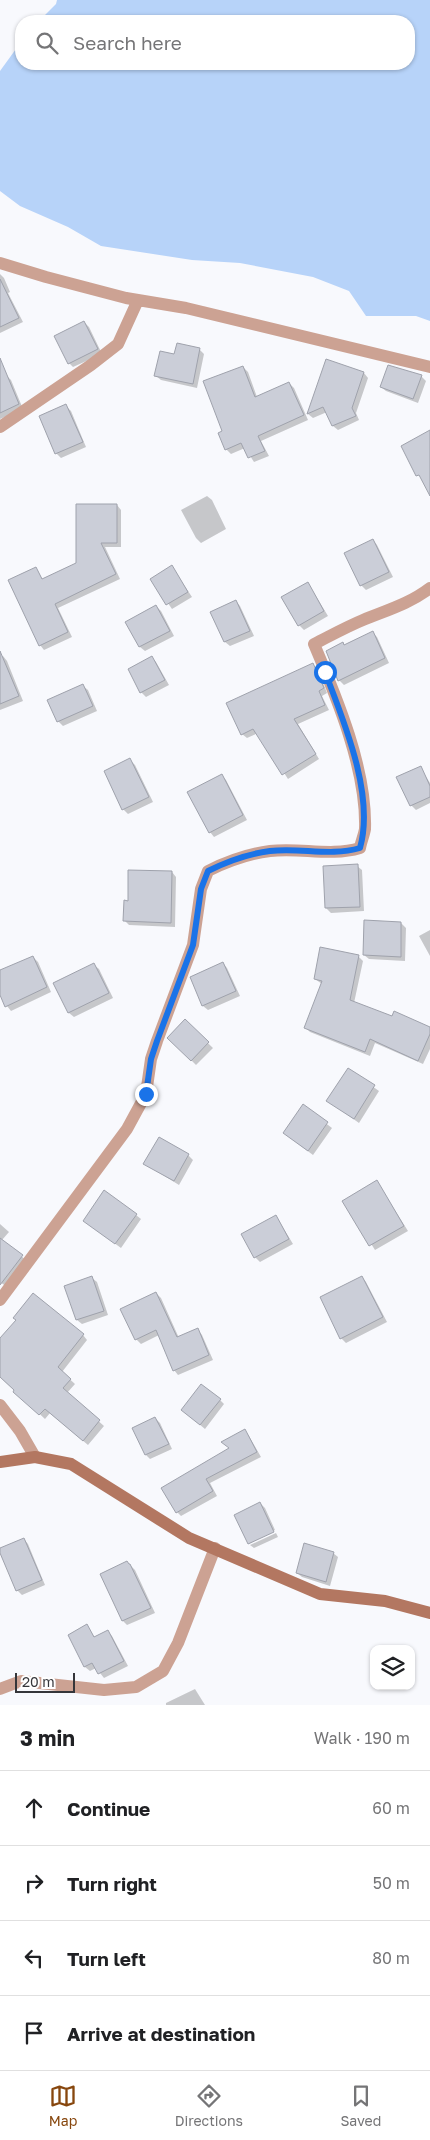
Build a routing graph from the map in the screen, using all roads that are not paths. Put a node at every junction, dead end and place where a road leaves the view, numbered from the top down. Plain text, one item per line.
1 (0, 263) edge
2 (138, 300) junction
3 (430, 367) edge
4 (0, 427) edge
5 (430, 588) edge
6 (0, 1300) edge
7 (0, 1405) edge
8 (35, 1456) junction
9 (0, 1462) edge
10 (215, 1548) junction
11 (430, 1613) edge
12 (0, 1689) edge

1 - 2 street
2 - 3 street
2 - 4 street
5 - 6 street
7 - 8 street
8 - 9 main road
8 - 10 main road
10 - 11 main road
10 - 12 street

